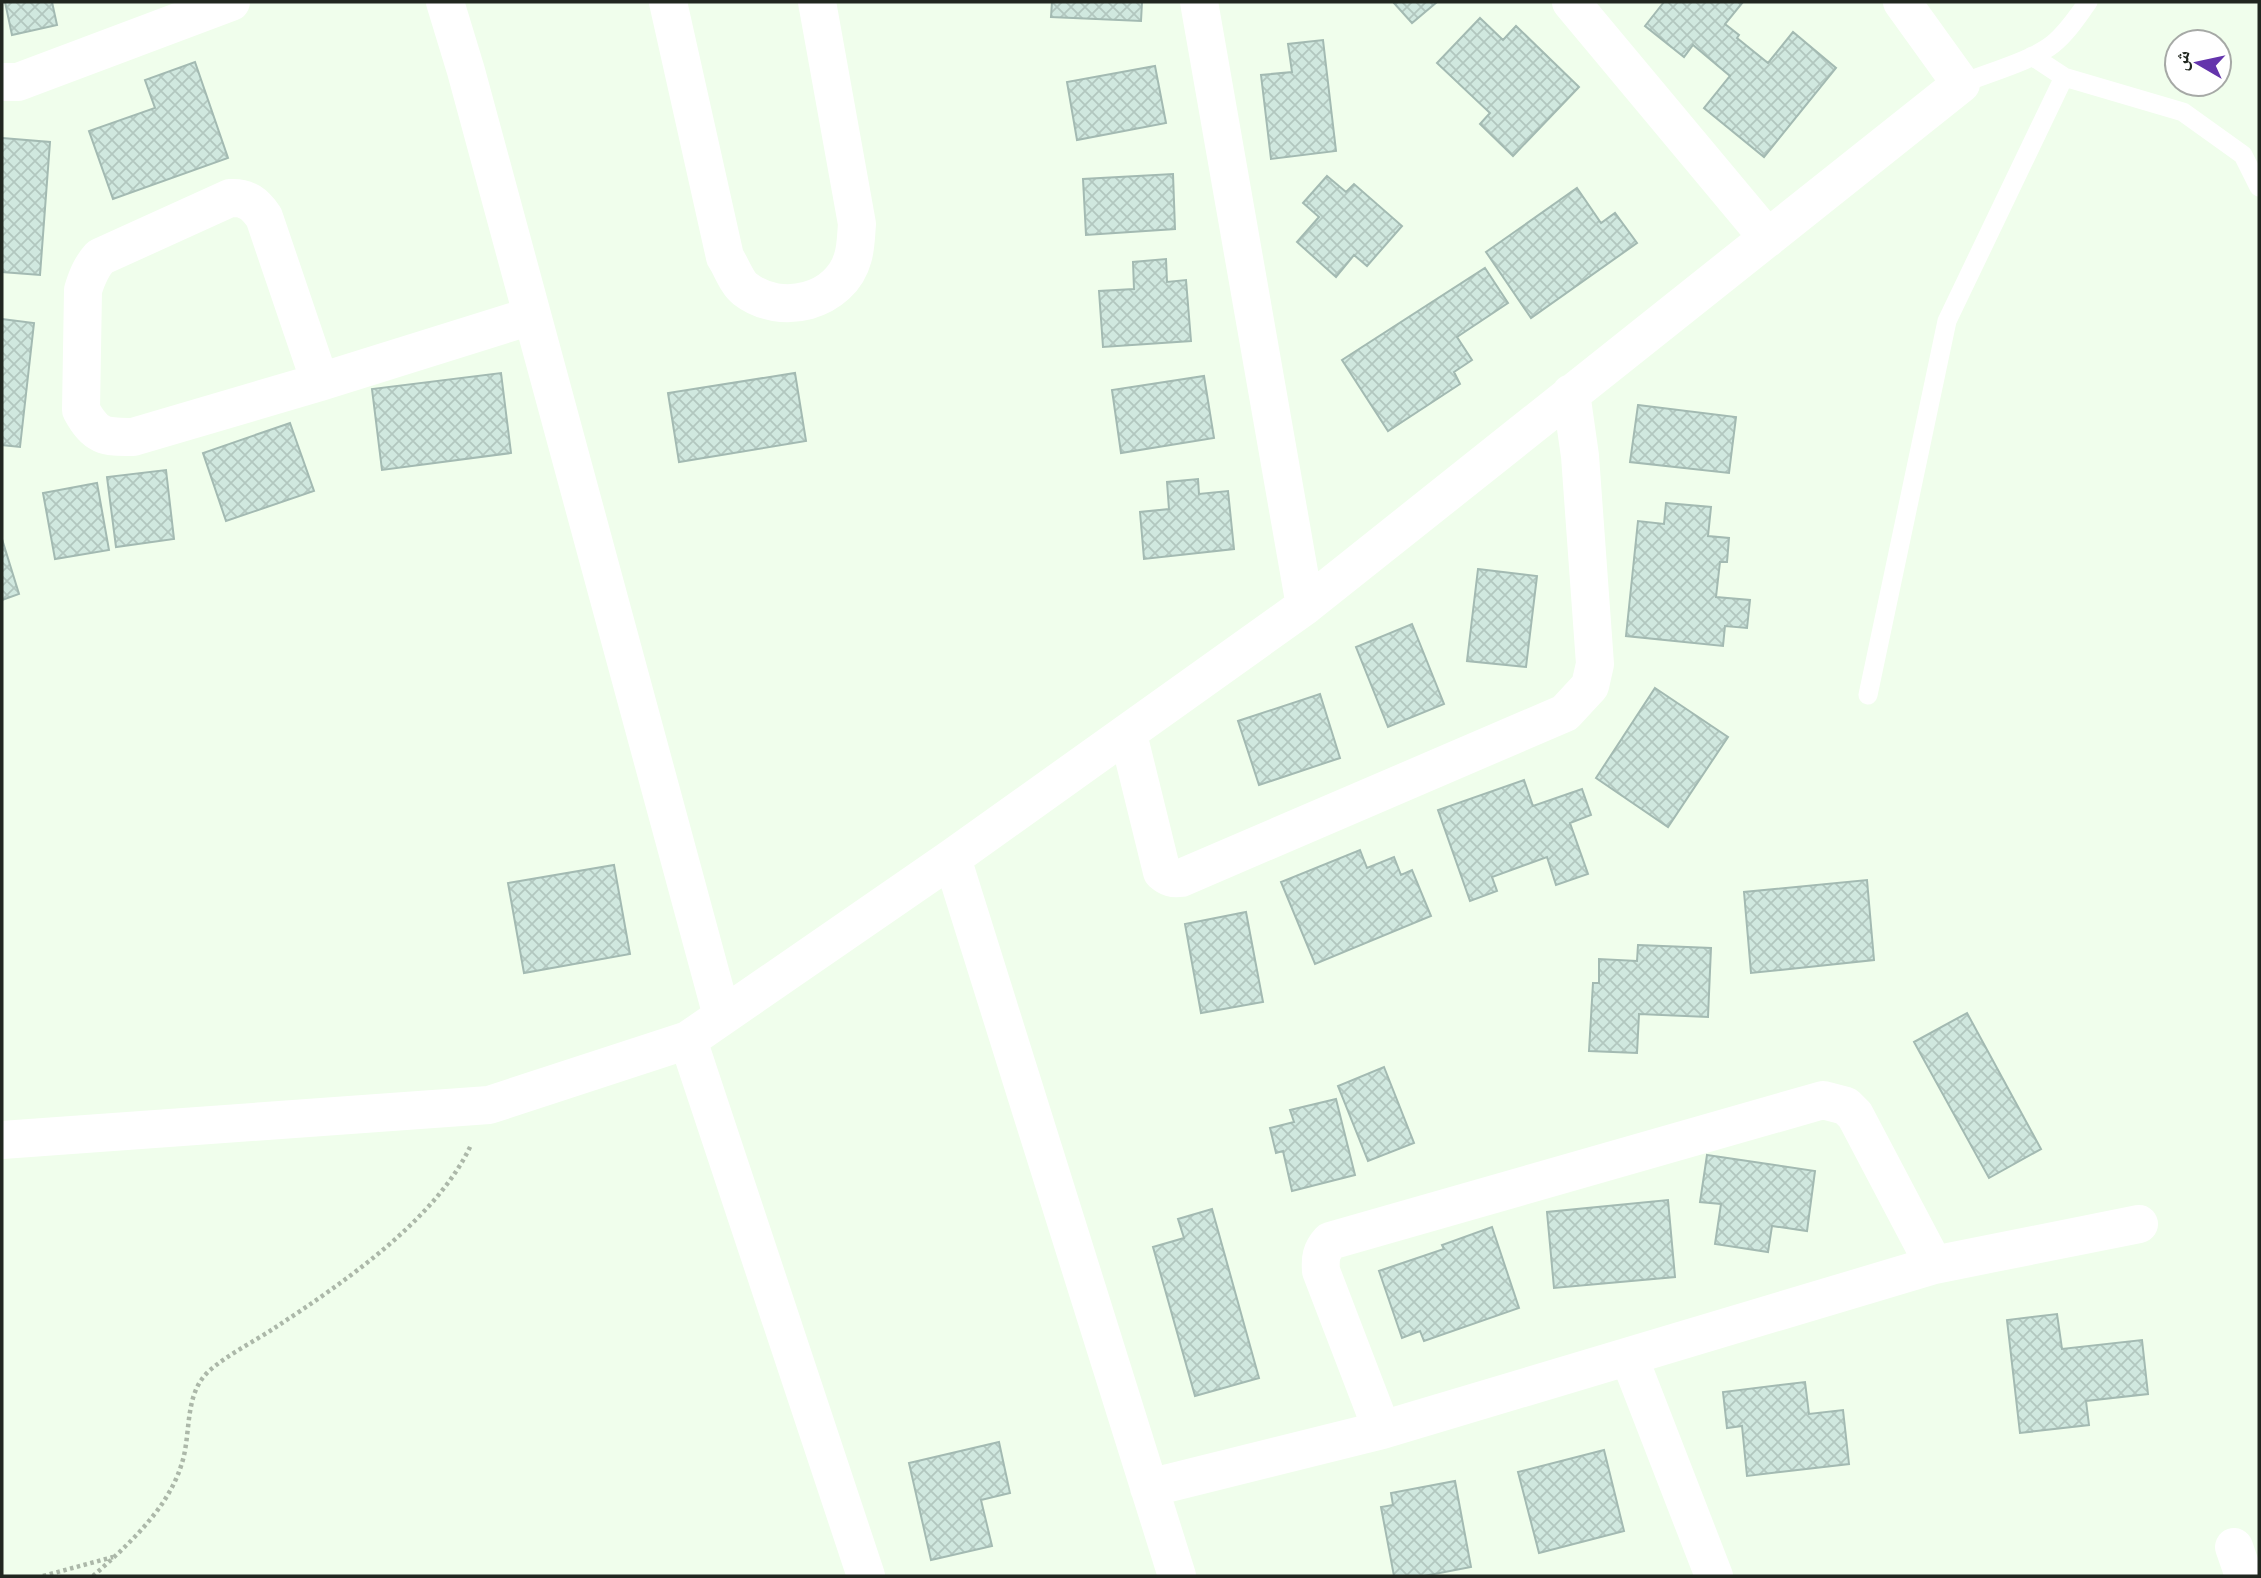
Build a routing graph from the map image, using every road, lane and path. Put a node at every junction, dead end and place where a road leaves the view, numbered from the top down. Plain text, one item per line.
1 (231, 2) edge
2 (445, 2) edge
3 (668, 2) edge
4 (817, 2) edge
5 (1199, 2) edge
6 (1571, 2) edge
7 (1902, 2) edge
8 (2088, 2) edge
9 (2032, 56) junction
10 (2064, 77) junction
11 (2, 82) edge
12 (1961, 84) junction
13 (2259, 187) edge
14 (1768, 238) junction
15 (531, 316) junction
16 (320, 382) junction
17 (1571, 393) junction
18 (1305, 606) junction
19 (1868, 695) dead end
20 (1128, 734) junction
21 (952, 858) junction
22 (722, 1016) junction
23 (688, 1040) junction
24 (489, 1105) junction
25 (2, 1140) edge
26 (2139, 1224) dead end
27 (1934, 1265) junction
28 (1629, 1357) junction
29 (1382, 1430) junction
30 (1149, 1488) junction
31 (116, 1556) junction
32 (43, 1576) edge
33 (93, 1576) edge
34 (866, 1576) edge
35 (1177, 1576) edge
36 (1714, 1576) edge

1 - 11 street
2 - 15 street
3 - 4 street
5 - 18 street
6 - 14 street
7 - 12 street
8 - 9 lane
9 - 10 lane
9 - 12 lane
10 - 13 lane
10 - 19 lane
12 - 14 street
14 - 17 street
15 - 16 street
15 - 22 street
16 - 16 street
17 - 18 street
17 - 20 street
18 - 20 street
20 - 21 street
21 - 22 street
21 - 30 street
22 - 23 street
23 - 24 street
23 - 34 street
24 - 25 street
24 - 31 path
26 - 27 street
27 - 28 street
27 - 29 street
28 - 29 street
28 - 36 street
29 - 30 street
30 - 35 street
31 - 32 path
31 - 33 path

